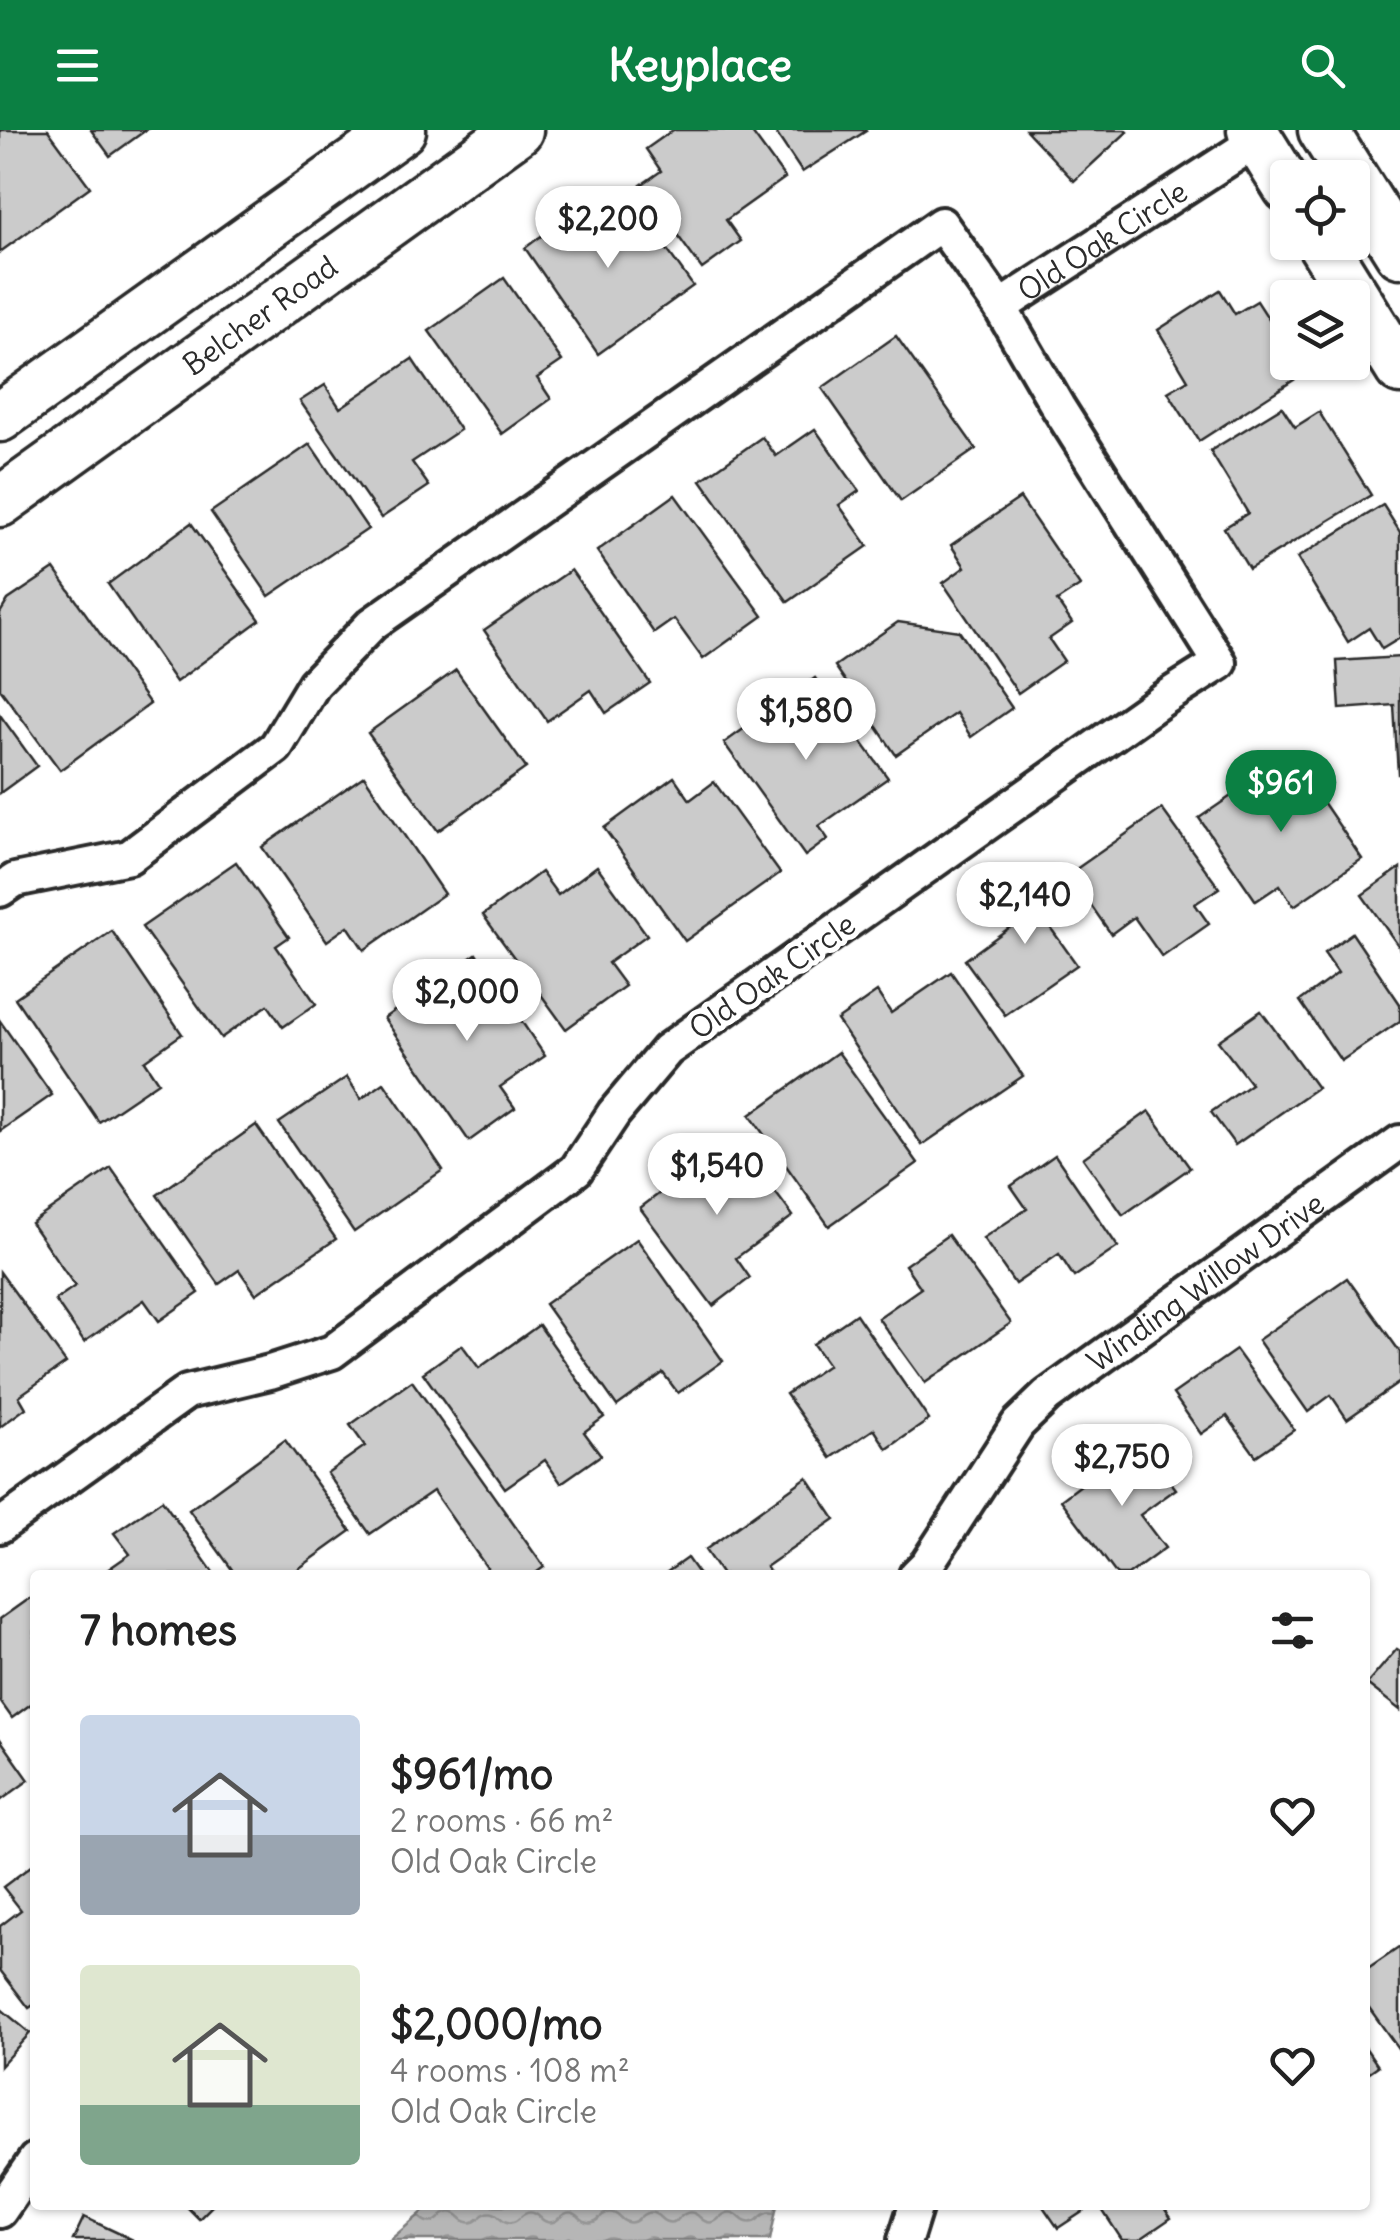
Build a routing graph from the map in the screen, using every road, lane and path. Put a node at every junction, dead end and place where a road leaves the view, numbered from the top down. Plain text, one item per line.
1 (401, 130) edge
2 (518, 130) edge
3 (1323, 130) edge
4 (1255, 135) edge
5 (1271, 160) edge
6 (1400, 253) edge
7 (1332, 260) edge
8 (1000, 307) junction
9 (1400, 369) edge
10 (0, 416) edge
11 (0, 502) edge
12 (0, 890) edge
13 (1400, 1142) edge
14 (0, 1526) edge
15 (921, 1570) edge
16 (30, 2167) edge
17 (0, 2210) edge
18 (914, 2210) edge
19 (905, 2240) edge

1 - 10 main road
2 - 11 main road, Belcher Road
3 - 6 main road
4 - 5 main road
4 - 8 street, Old Oak Circle
7 - 9 main road
8 - 12 street, Old Oak Circle
8 - 14 street, Old Oak Circle
13 - 15 street, Winding Willow Drive
16 - 17 street
18 - 19 street

